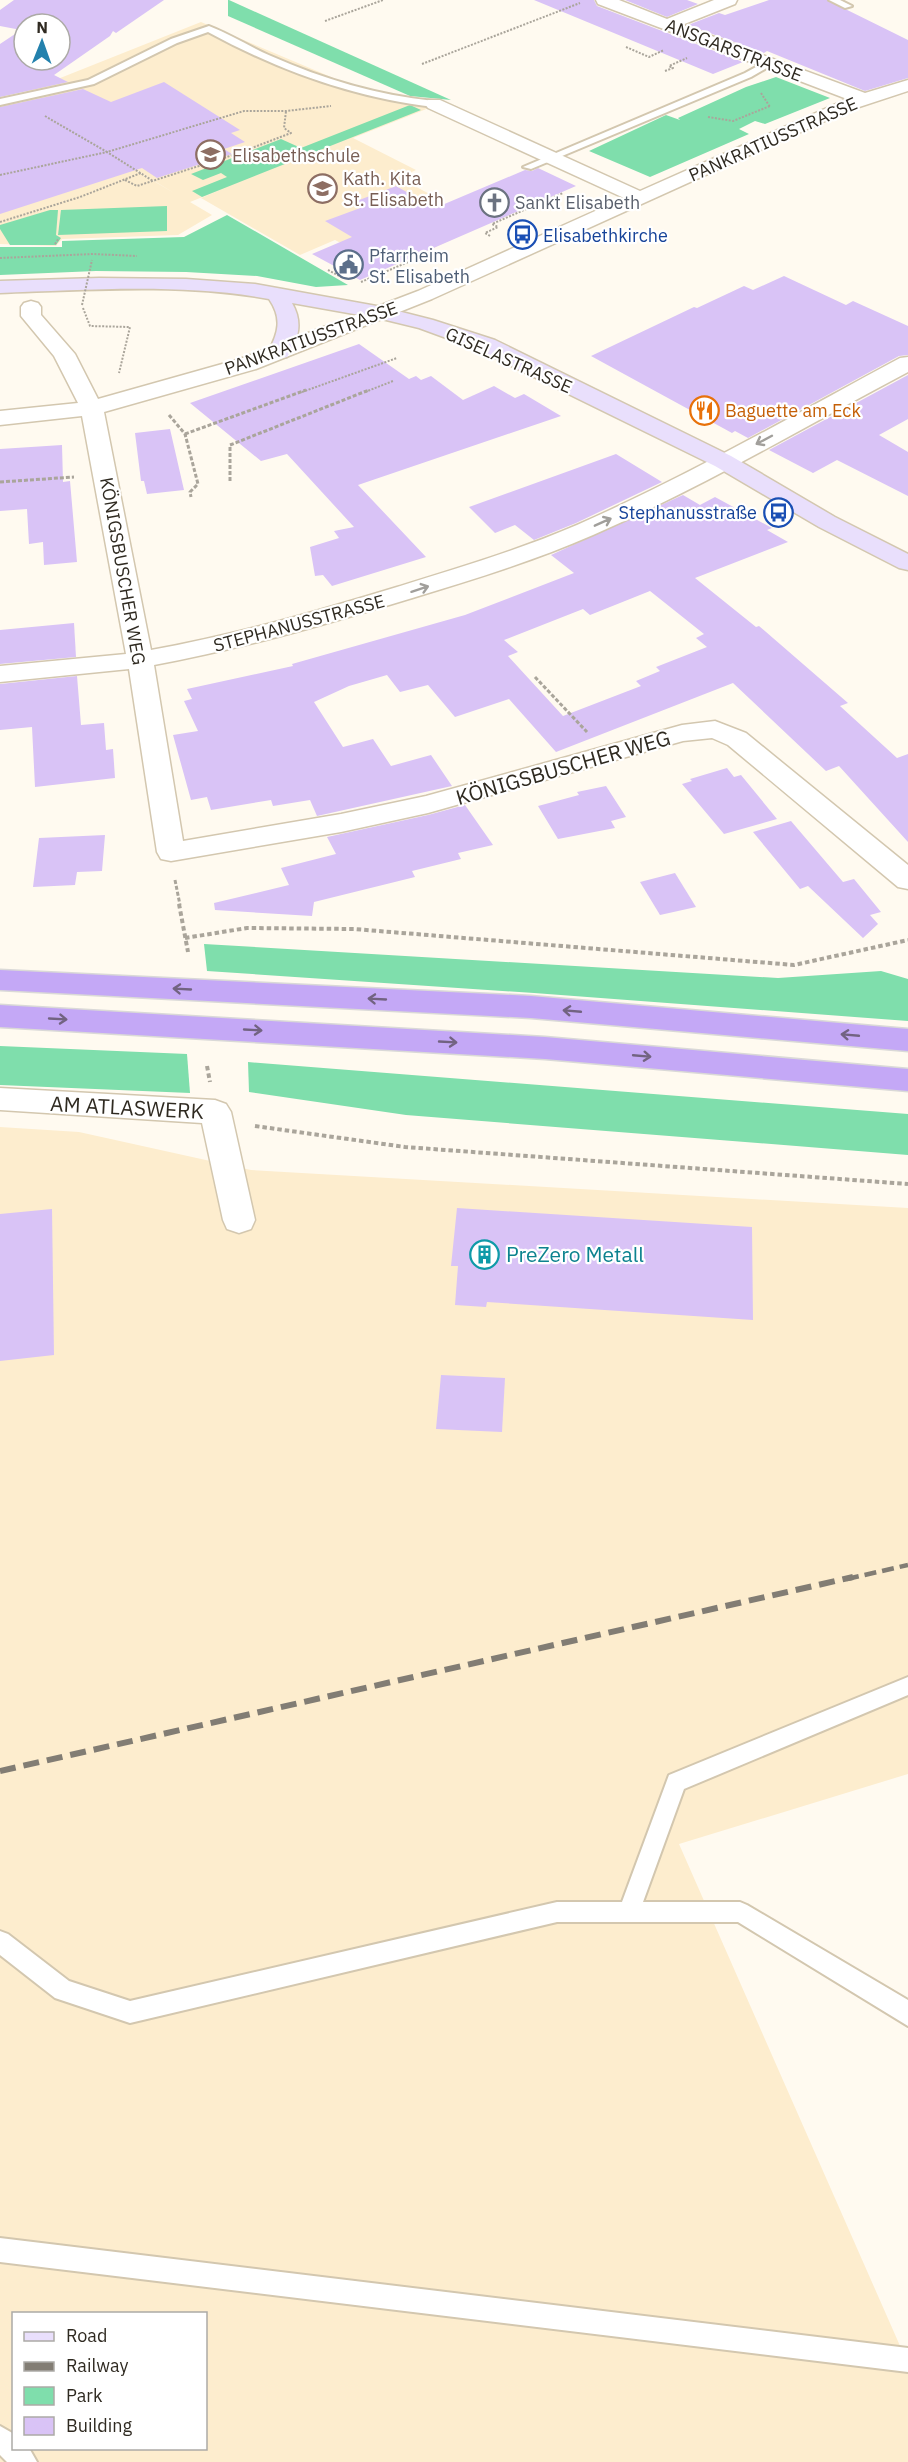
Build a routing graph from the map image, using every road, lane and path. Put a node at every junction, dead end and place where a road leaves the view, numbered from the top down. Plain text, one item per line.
1 (383, 0) edge
2 (589, 0) edge
3 (604, 0) edge
4 (729, 0) edge
5 (833, 0) edge
6 (848, 6) dead end
7 (324, 21) dead end
8 (669, 24) junction
9 (626, 47) dead end
10 (668, 49) dead end
11 (678, 53) dead end
12 (422, 64) dead end
13 (767, 64) junction
14 (665, 71) dead end
15 (908, 85) edge
16 (760, 91) dead end
17 (379, 96) junction
18 (16, 99) junction
19 (864, 99) junction
20 (0, 102) edge
21 (434, 104) joint
22 (770, 106) junction
23 (286, 111) junction
24 (774, 112) dead end
25 (700, 115) dead end
26 (107, 152) junction
27 (552, 156) junction
28 (528, 166) dead end
29 (141, 173) junction
30 (0, 175) edge
31 (125, 180) junction
32 (153, 181) junction
33 (640, 198) junction
34 (0, 222) edge
35 (59, 238) dead end
36 (55, 244) dead end
37 (138, 256) dead end
38 (0, 258) edge
39 (92, 260) dead end
40 (440, 262) dead end
41 (327, 270) dead end
42 (346, 280) dead end
43 (355, 284) dead end
44 (0, 287) edge
45 (276, 294) junction
46 (31, 307) dead end
47 (382, 313) junction
48 (279, 352) junction
49 (397, 358) dead end
50 (908, 363) edge
51 (393, 381) dead end
52 (92, 408) junction
53 (0, 418) edge
54 (182, 428) dead end
55 (185, 434) junction
56 (723, 460) junction
57 (105, 475) junction
58 (230, 481) dead end
59 (0, 482) edge
60 (191, 496) dead end
61 (908, 563) edge
62 (140, 660) junction
63 (0, 674) edge
64 (536, 677) dead end
65 (607, 755) junction
66 (171, 852) junction
67 (908, 880) edge
68 (185, 938) junction
69 (908, 940) edge
70 (188, 952) dead end
71 (0, 980) edge
72 (0, 1016) edge
73 (908, 1040) edge
74 (908, 1080) edge
75 (0, 1099) edge
76 (215, 1112) junction
77 (908, 1184) edge
78 (239, 1220) dead end
79 (908, 1686) edge
80 (629, 1912) junction
81 (1, 1945) edge
82 (908, 2015) edge
83 (0, 2250) edge
84 (908, 2360) edge
85 (0, 2438) edge
86 (12, 2450) edge
87 (12, 2450) edge
88 (25, 2462) edge

1 - 7 path
2 - 12 path
3 - 8 street, ANSGARSTRASSE
4 - 8 street
5 - 6 lane
8 - 13 street, ANSGARSTRASSE
9 - 10 path
11 - 14 path
13 - 19 street, ANSGARSTRASSE
13 - 27 lane
15 - 19 street, PANKRATIUSSTRASSE
16 - 22 path
17 - 18 lane
17 - 21 lane
17 - 23 path
18 - 20 lane
18 - 26 path
19 - 33 street, PANKRATIUSSTRASSE
21 - 27 street
22 - 24 path
22 - 25 path
23 - 26 path
23 - 32 path
26 - 29 path
26 - 30 path
27 - 28 lane
27 - 33 street
29 - 31 path
29 - 32 path
31 - 32 path
31 - 34 path
33 - 47 street, PANKRATIUSSTRASSE
35 - 36 path
37 - 38 path
39 - 52 path, bridge
40 - 43 path
41 - 42 path
44 - 45 main road, GISELASTRASSE
45 - 47 main road, GISELASTRASSE
45 - 48 main road
46 - 52 street, KÖNIGSBUSCHER WEG
47 - 48 street, PANKRATIUSSTRASSE
47 - 56 main road, GISELASTRASSE
48 - 52 street, PANKRATIUSSTRASSE
49 - 55 path
50 -> 56 street, STEPHANUSSTRASSE
51 - 58 path
52 - 53 street, PANKRATIUSSTRASSE
52 - 57 street, KÖNIGSBUSCHER WEG
54 - 55 path
55 - 60 path
56 - 61 main road, GISELASTRASSE
62 -> 56 street, STEPHANUSSTRASSE
57 - 59 path
57 - 62 street, KÖNIGSBUSCHER WEG
62 - 63 street, STEPHANUSSTRASSE
62 - 66 street, KÖNIGSBUSCHER WEG
64 - 65 path
65 - 66 street, KÖNIGSBUSCHER WEG
65 - 67 street, KÖNIGSBUSCHER WEG
66 - 68 path
68 - 69 path
68 - 70 path
73 -> 71 highway
72 -> 74 highway
75 - 76 street, AM ATLASWERK
76 - 77 path
76 - 78 street, AM ATLASWERK
79 - 80 lane
80 - 81 lane
80 - 82 lane
83 - 84 lane
85 - 86 lane
87 - 88 lane

